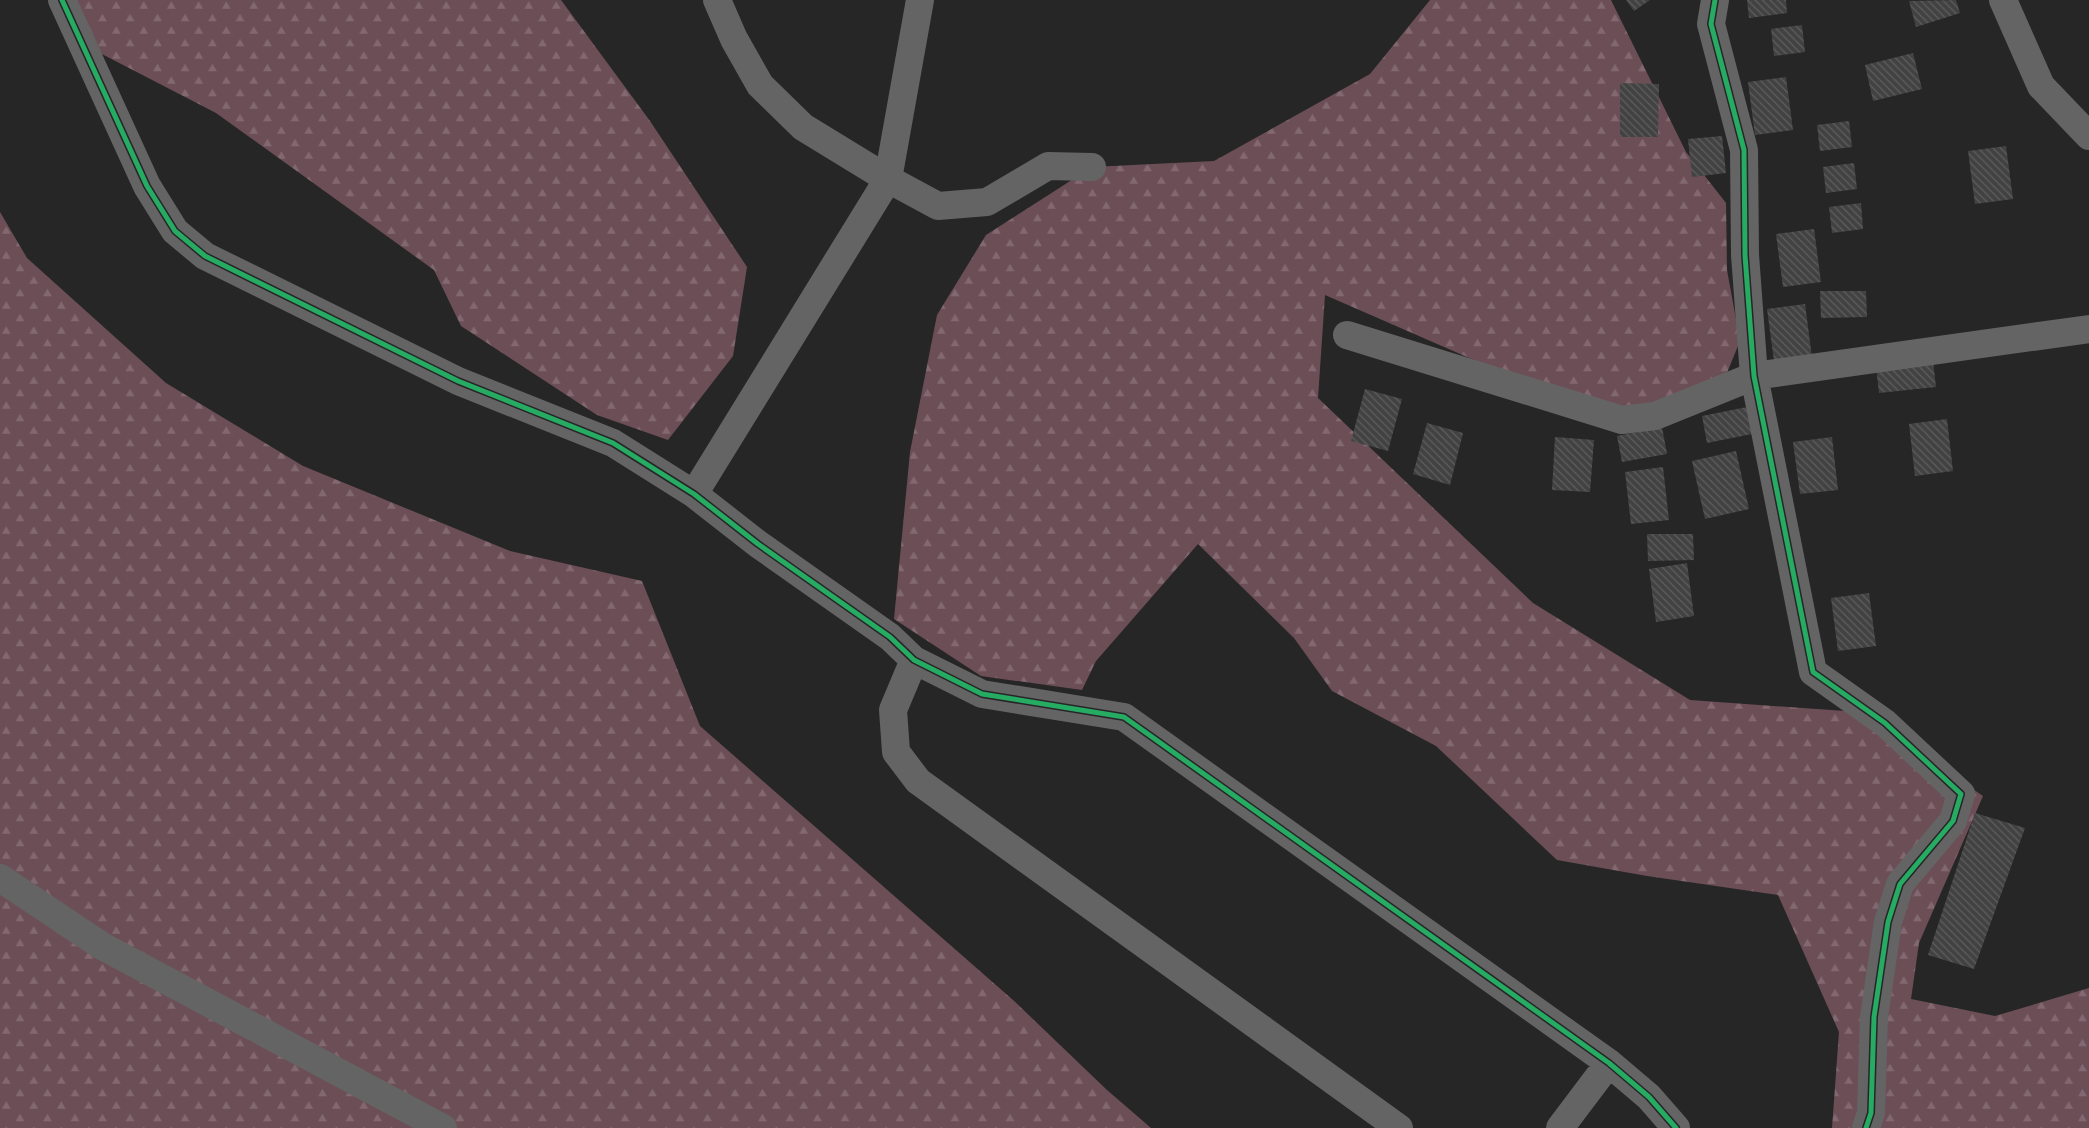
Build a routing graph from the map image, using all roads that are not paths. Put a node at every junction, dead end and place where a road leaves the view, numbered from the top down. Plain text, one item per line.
1 (62, 0) edge
2 (717, 0) edge
3 (920, 0) edge
4 (1715, 0) edge
5 (2003, 0) edge
6 (2089, 136) edge
7 (1092, 167) dead end
8 (888, 179) junction
9 (2089, 329) edge
10 (1347, 335) dead end
11 (1754, 376) junction
12 (694, 494) junction
13 (914, 660) junction
14 (0, 878) edge
15 (1609, 1063) junction
16 (443, 1128) edge
17 (1399, 1128) edge
18 (1560, 1128) edge
19 (1676, 1128) edge
20 (1866, 1128) edge

1 - 12 street
2 - 8 street
3 - 8 street
4 - 11 street
5 - 6 street
7 - 8 street
8 - 12 street
9 - 11 street
10 - 11 street
11 - 20 street
12 - 13 street
13 - 15 street
13 - 17 street
14 - 16 street
15 - 18 street
15 - 19 street

